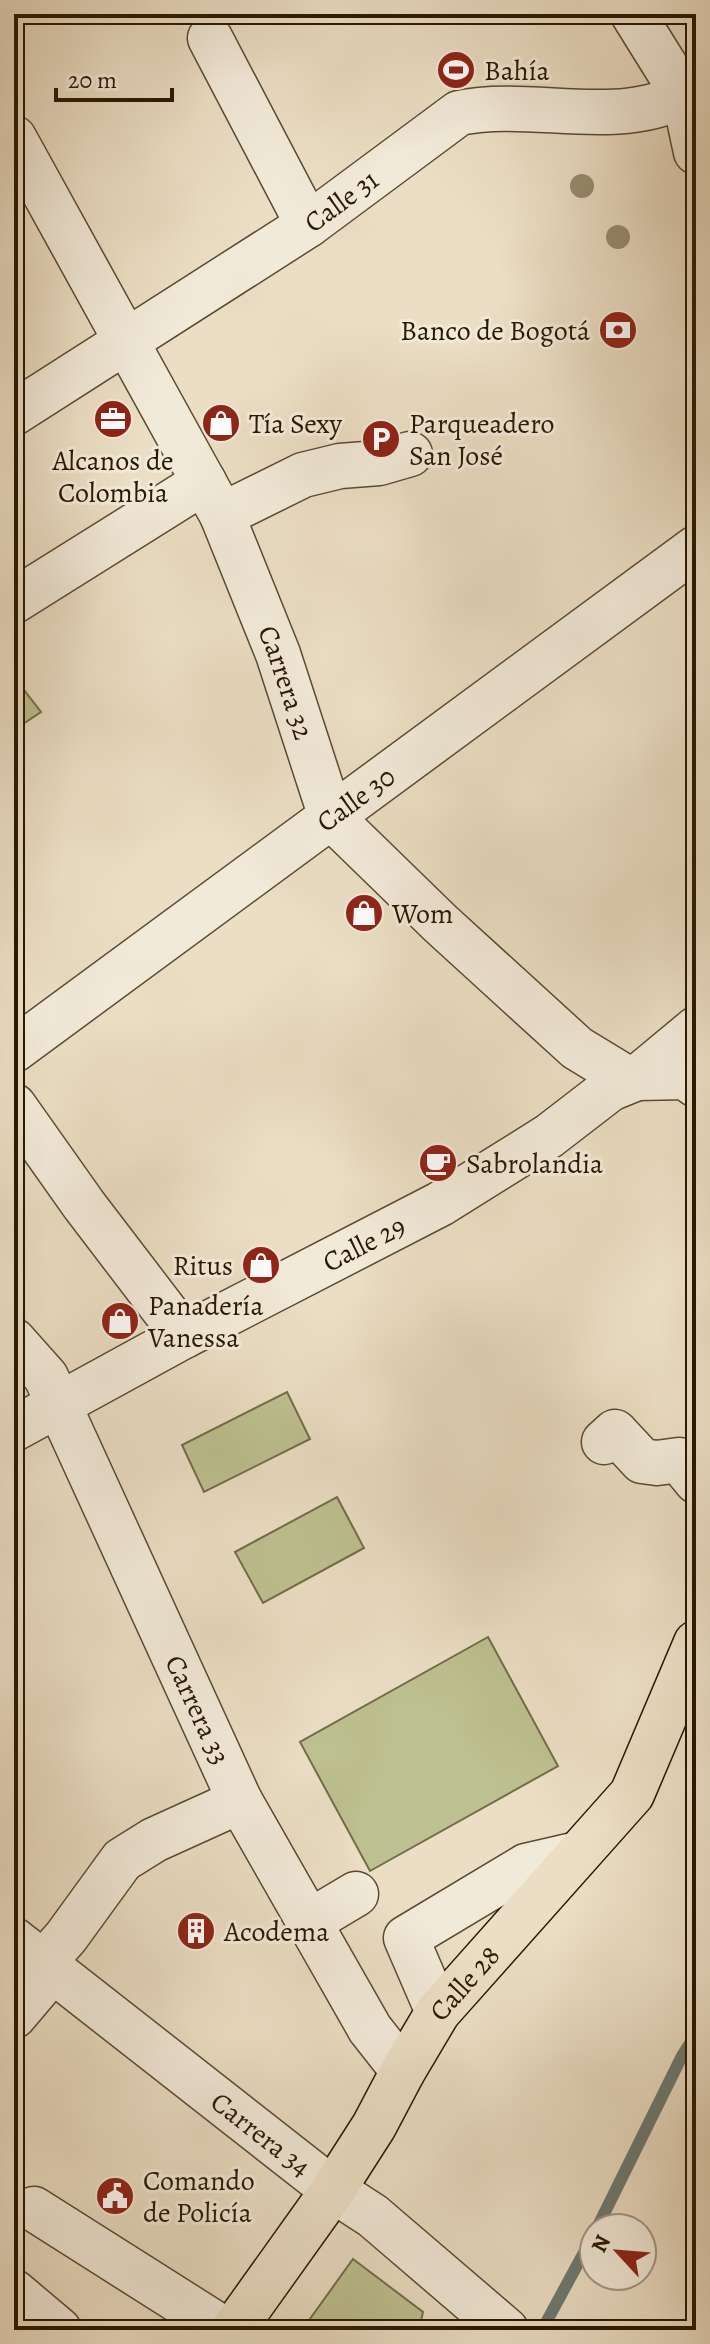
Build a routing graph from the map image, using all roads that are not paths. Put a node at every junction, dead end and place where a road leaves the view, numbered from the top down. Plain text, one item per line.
1 (633, 14) edge
2 (210, 38) dead end
3 (690, 92) edge
4 (14, 138) edge
5 (696, 152) edge
6 (308, 225) junction
7 (127, 341) junction
8 (14, 413) edge
9 (410, 454) dead end
10 (213, 498) junction
11 (696, 548) edge
12 (14, 601) edge
13 (331, 817) junction
14 (696, 1029) edge
15 (14, 1050) edge
16 (637, 1078) junction
17 (696, 1085) edge
18 (14, 1106) edge
19 (184, 1336) junction
20 (14, 1341) edge
21 (60, 1405) junction
22 (14, 1429) edge
23 (604, 1442) dead end
24 (696, 1481) edge
25 (696, 1643) edge
26 (240, 1801) junction
27 (578, 1854) junction
28 (356, 1894) dead end
29 (309, 1922) junction
30 (36, 1958) edge
31 (438, 2012) junction
32 (14, 2016) edge
33 (403, 2071) junction
34 (333, 2190) junction
35 (34, 2209) dead end
36 (14, 2292) edge
37 (59, 2330) edge
38 (225, 2330) edge
39 (233, 2330) edge
40 (506, 2330) edge

1 - 3 street
2 - 6 street
3 - 5 street
3 - 6 street, Calle 31
4 - 7 street, Carrera 32
6 - 7 street, Calle 31
7 - 8 street, Calle 31
7 - 10 street, Carrera 32
9 - 10 street
10 - 12 street
10 - 13 street, Carrera 32
11 - 13 street, Calle 30
13 - 15 street, Calle 30
13 - 16 street, Carrera 32
14 - 16 street, Calle 29
16 - 17 street, Carrera 32
16 - 19 street, Calle 29
18 - 19 street
19 - 21 street, Calle 29
20 - 21 street, Carrera 33
21 - 22 street, Calle 29
21 - 26 street, Carrera 33
23 - 24 street
25 - 27 main road, Calle 28
26 - 29 street, Carrera 33
26 - 30 street
27 - 31 main road, Calle 28
27 - 31 street
28 - 29 street
29 - 33 street, Carrera 33
30 - 32 street
30 - 34 street, Carrera 34
31 - 33 main road, Calle 28
33 - 34 main road, Calle 28
34 - 39 main road, Calle 28
34 - 40 street, Carrera 34
35 - 38 street
36 - 37 street

